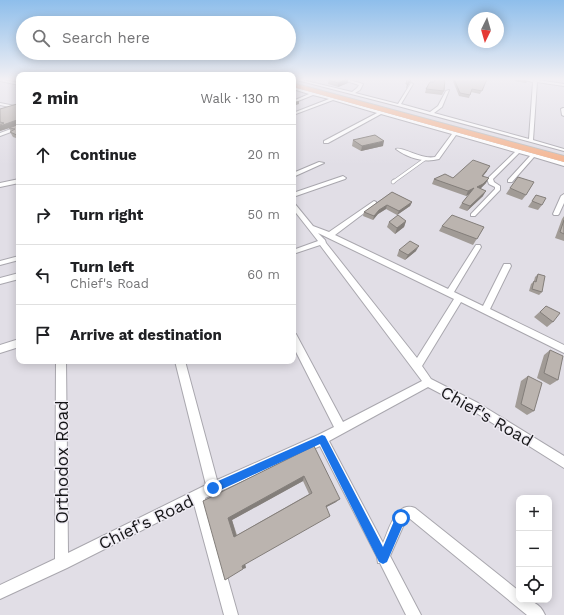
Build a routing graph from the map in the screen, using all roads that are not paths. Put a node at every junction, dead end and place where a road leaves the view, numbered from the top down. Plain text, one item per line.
1 (15, 108) edge
2 (310, 108) edge
3 (365, 108) edge
4 (382, 108) edge
5 (388, 108) edge
6 (408, 108) edge
7 (439, 108) edge
8 (533, 108) edge
9 (563, 109) edge
10 (7, 110) edge
11 (381, 112) junction
12 (296, 113) edge
13 (430, 114) junction
14 (564, 114) edge
15 (421, 124) junction
16 (438, 124) junction
17 (16, 128) edge
18 (455, 133) junction
19 (0, 135) edge
20 (531, 141) junction
21 (326, 142) dead end
22 (398, 149) dead end
23 (564, 150) edge
24 (518, 151) junction
25 (534, 155) junction
26 (564, 155) edge
27 (425, 159) junction
28 (564, 159) edge
29 (321, 163) dead end
30 (564, 164) edge
31 (296, 174) edge
32 (343, 178) dead end
33 (510, 181) dead end
34 (16, 182) edge
35 (393, 182) dead end
36 (0, 185) edge
37 (296, 194) edge
38 (564, 196) edge
39 (374, 203) edge
40 (296, 209) edge
41 (556, 214) dead end
42 (473, 215) dead end
43 (312, 228) junction
44 (330, 235) junction
45 (323, 242) junction
46 (478, 248) dead end
47 (296, 251) edge
48 (16, 259) edge
49 (0, 263) edge
50 (507, 266) dead end
51 (16, 277) edge
52 (0, 281) edge
53 (450, 294) junction
54 (459, 298) junction
55 (485, 310) junction
56 (296, 343) edge
57 (16, 344) edge
58 (563, 346) edge
59 (0, 349) edge
60 (61, 364) edge
61 (181, 364) edge
62 (417, 366) junction
63 (428, 382) junction
64 (340, 429) junction
65 (322, 439) junction
66 (564, 462) edge
67 (213, 488) junction
68 (198, 496) junction
69 (383, 558) junction
70 (62, 563) junction
71 (0, 592) edge
72 (516, 598) edge
73 (523, 603) edge
74 (231, 615) edge
75 (414, 615) edge
76 (538, 615) edge

1 - 10 street
2 - 12 street
3 - 11 street
4 - 16 highway
5 - 26 highway
6 - 13 street
7 - 13 street
8 - 20 street
9 - 14 street
11 - 15 street
11 - 21 street
13 - 20 street
15 - 16 street
15 - 18 street
16 - 28 highway
17 - 19 street
18 - 24 street
18 - 27 street
20 - 23 street
22 - 27 street
24 - 25 street
24 - 42 street
25 - 30 street
25 - 33 street
27 - 35 lane
29 - 31 street
32 - 37 street
34 - 36 street
38 - 41 street
39 - 44 street
40 - 43 street
43 - 44 street
43 - 45 street
44 - 53 street
45 - 47 street
45 - 62 street
46 - 53 street
48 - 49 street
50 - 55 street
51 - 52 street
53 - 54 street
54 - 55 street
54 - 62 street
55 - 58 street
56 - 64 street
57 - 59 street
60 - 70 street, Orthodox Road
61 - 67 street
62 - 63 street
63 - 64 street, Chief's Road
63 - 66 street, Chief's Road
64 - 65 street, Chief's Road
65 - 67 street, Chief's Road
65 - 69 street
67 - 68 street, Chief's Road
68 - 70 street, Chief's Road
68 - 74 street
69 - 72 street
69 - 75 street
70 - 71 street, Chief's Road
73 - 76 street

